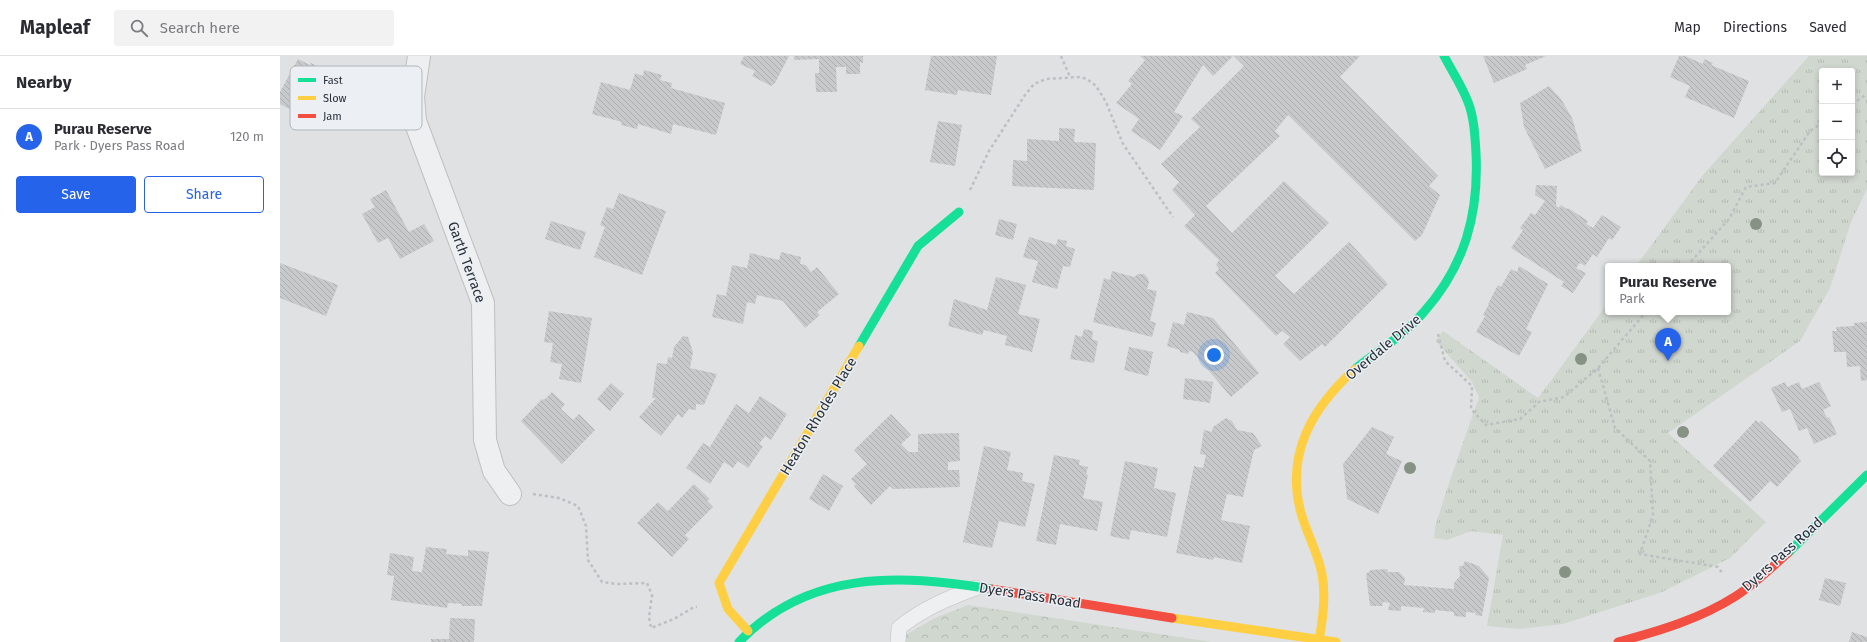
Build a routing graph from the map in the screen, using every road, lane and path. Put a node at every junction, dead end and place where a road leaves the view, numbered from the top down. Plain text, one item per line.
1 (419, 56) edge
2 (1061, 56) edge
3 (1444, 56) edge
4 (418, 66) edge
5 (1070, 77) junction
6 (1867, 94) edge
7 (1855, 102) edge
8 (1819, 125) edge
9 (418, 130) edge
10 (959, 212) joint
11 (1173, 218) dead end
12 (1690, 263) edge
13 (1643, 315) edge
14 (1436, 328) dead end
15 (1598, 368) junction
16 (1867, 475) edge
17 (510, 494) joint
18 (978, 587) junction
19 (1736, 595) junction
20 (697, 606) dead end
21 (748, 631) junction
22 (1319, 640) junction
23 (739, 642) edge
24 (898, 642) edge
25 (1336, 642) edge
26 (1618, 642) edge

1 - 4 street, Garth Terrace
2 - 5 path
3 - 22 street, Overdale Drive
5 - 10 path
5 - 11 path
6 - 7 path
8 - 12 path
9 - 17 street, Garth Terrace
10 - 21 street, Heaton Rhodes Place
13 - 15 path
14 - 15 path
15 - 19 path
16 - 19 street, Dyers Pass Road
17 - 20 path
18 - 21 street, Dyers Pass Road
18 - 22 street, Dyers Pass Road
18 - 24 lane
19 - 26 street, Dyers Pass Road
21 - 23 street, Dyers Pass Road
22 - 25 street, Dyers Pass Road

